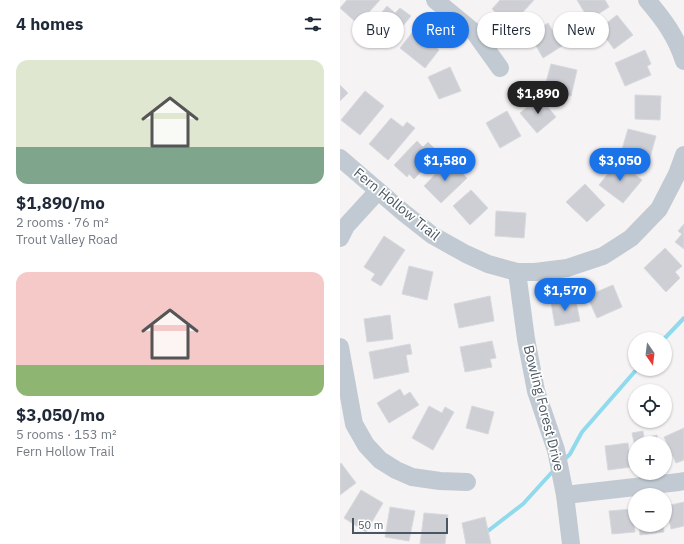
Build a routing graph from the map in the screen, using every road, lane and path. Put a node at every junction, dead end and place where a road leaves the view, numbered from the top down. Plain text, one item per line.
1 (435, 0) edge
2 (648, 0) edge
3 (684, 61) edge
4 (500, 68) dead end
5 (684, 155) edge
6 (340, 158) edge
7 (378, 191) junction
8 (340, 238) edge
9 (517, 272) junction
10 (340, 347) edge
11 (684, 481) edge
12 (467, 482) dead end
13 (565, 495) junction
14 (571, 544) edge

1 - 4 street
2 - 3 street
5 - 9 street, Fern Hollow Trail
6 - 7 street, Fern Hollow Trail
7 - 8 street
7 - 9 street, Fern Hollow Trail
9 - 13 street, Bowling Forest Drive
10 - 12 street
11 - 13 street
13 - 14 street, Bowling Forest Drive

